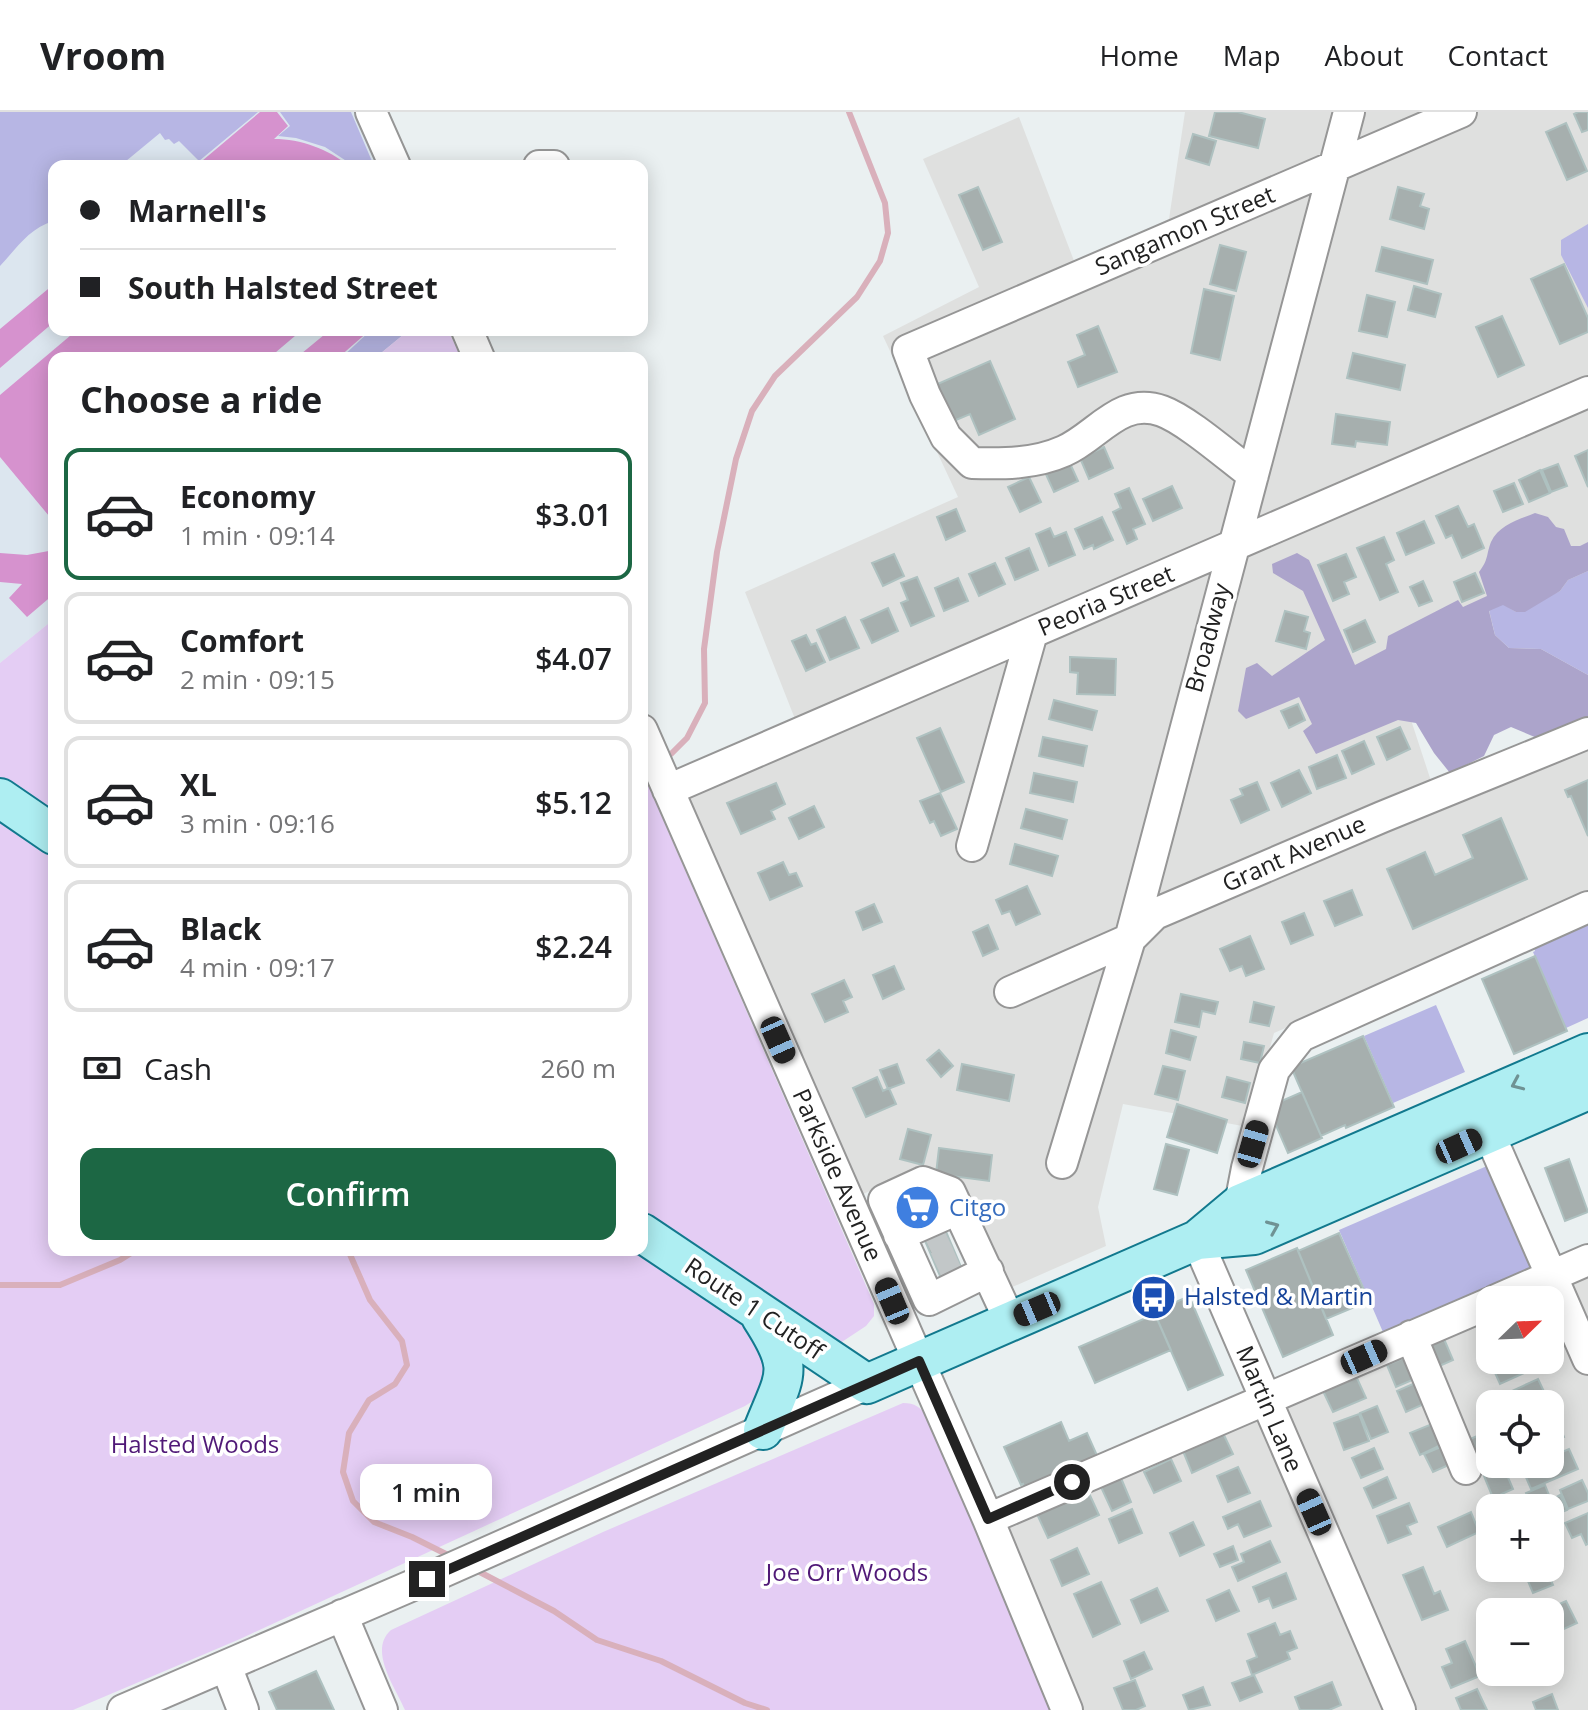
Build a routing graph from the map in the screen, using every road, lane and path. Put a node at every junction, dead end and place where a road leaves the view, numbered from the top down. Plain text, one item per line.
1 (371, 112) edge
2 (1349, 112) edge
3 (1461, 112) edge
4 (392, 160) edge
5 (1336, 166) junction
6 (1588, 392) edge
7 (1253, 475) junction
8 (1232, 546) junction
9 (1032, 633) junction
10 (1588, 733) edge
11 (648, 744) edge
12 (668, 790) junction
13 (0, 798) edge
14 (48, 831) edge
15 (972, 846) dead end
16 (1588, 907) edge
17 (1130, 939) junction
18 (1010, 992) dead end
19 (1588, 1053) edge
20 (1588, 1090) edge
21 (1482, 1118) junction
22 (1062, 1163) dead end
23 (1240, 1204) junction
24 (648, 1237) edge
25 (1197, 1240) junction
26 (939, 1251) junction
27 (1588, 1260) edge
28 (876, 1263) junction
29 (1551, 1276) junction
30 (1528, 1286) edge
31 (892, 1301) junction
32 (1476, 1309) edge
33 (757, 1311) junction
34 (1010, 1321) junction
35 (1411, 1336) junction
36 (1588, 1359) edge
37 (919, 1361) junction
38 (867, 1384) junction
39 (1265, 1399) junction
40 (763, 1430) junction
41 (1466, 1469) dead end
42 (988, 1519) junction
43 (342, 1615) junction
44 (226, 1666) junction
45 (123, 1710) edge
46 (243, 1710) edge
47 (382, 1710) edge
48 (1067, 1710) edge
49 (1400, 1710) edge

1 - 4 street
2 - 5 street, Broadway
3 - 5 street, Sangamon Street
5 - 7 street, Broadway
5 - 7 street, Sangamon Street
6 - 8 street, Peoria Street
7 - 8 street, Broadway
8 - 9 street, Peoria Street
8 - 17 street, Broadway
9 - 12 street, Peoria Street
9 - 15 street
10 - 17 street, Grant Avenue
11 - 12 street, Parkside Avenue
12 - 28 street, Parkside Avenue
13 - 14 main road
16 - 23 street
17 - 18 street, Grant Avenue
17 - 22 street, Broadway
19 -> 21 main road
20 - 21 main road
21 - 23 main road
25 -> 21 main road
21 - 29 street
23 - 25 main road
24 - 33 main road, Route 1 Cutoff
25 - 34 main road
25 - 39 street, Martin Lane
26 - 28 street
26 - 31 street
26 - 34 street
27 - 29 street
28 - 31 street, Parkside Avenue
29 - 30 street
29 - 36 street
31 - 37 street, Parkside Avenue
32 - 35 street
33 - 38 main road, Route 1 Cutoff
33 - 40 main road
34 - 37 main road
35 - 39 street
35 - 41 street
37 - 38 main road
37 - 42 street, Parkside Avenue
38 - 40 street
39 - 42 street
39 - 49 street, Martin Lane
40 - 43 street
42 - 48 street, Parkside Avenue
43 - 44 street
43 - 47 street
44 - 45 street
44 - 46 street

